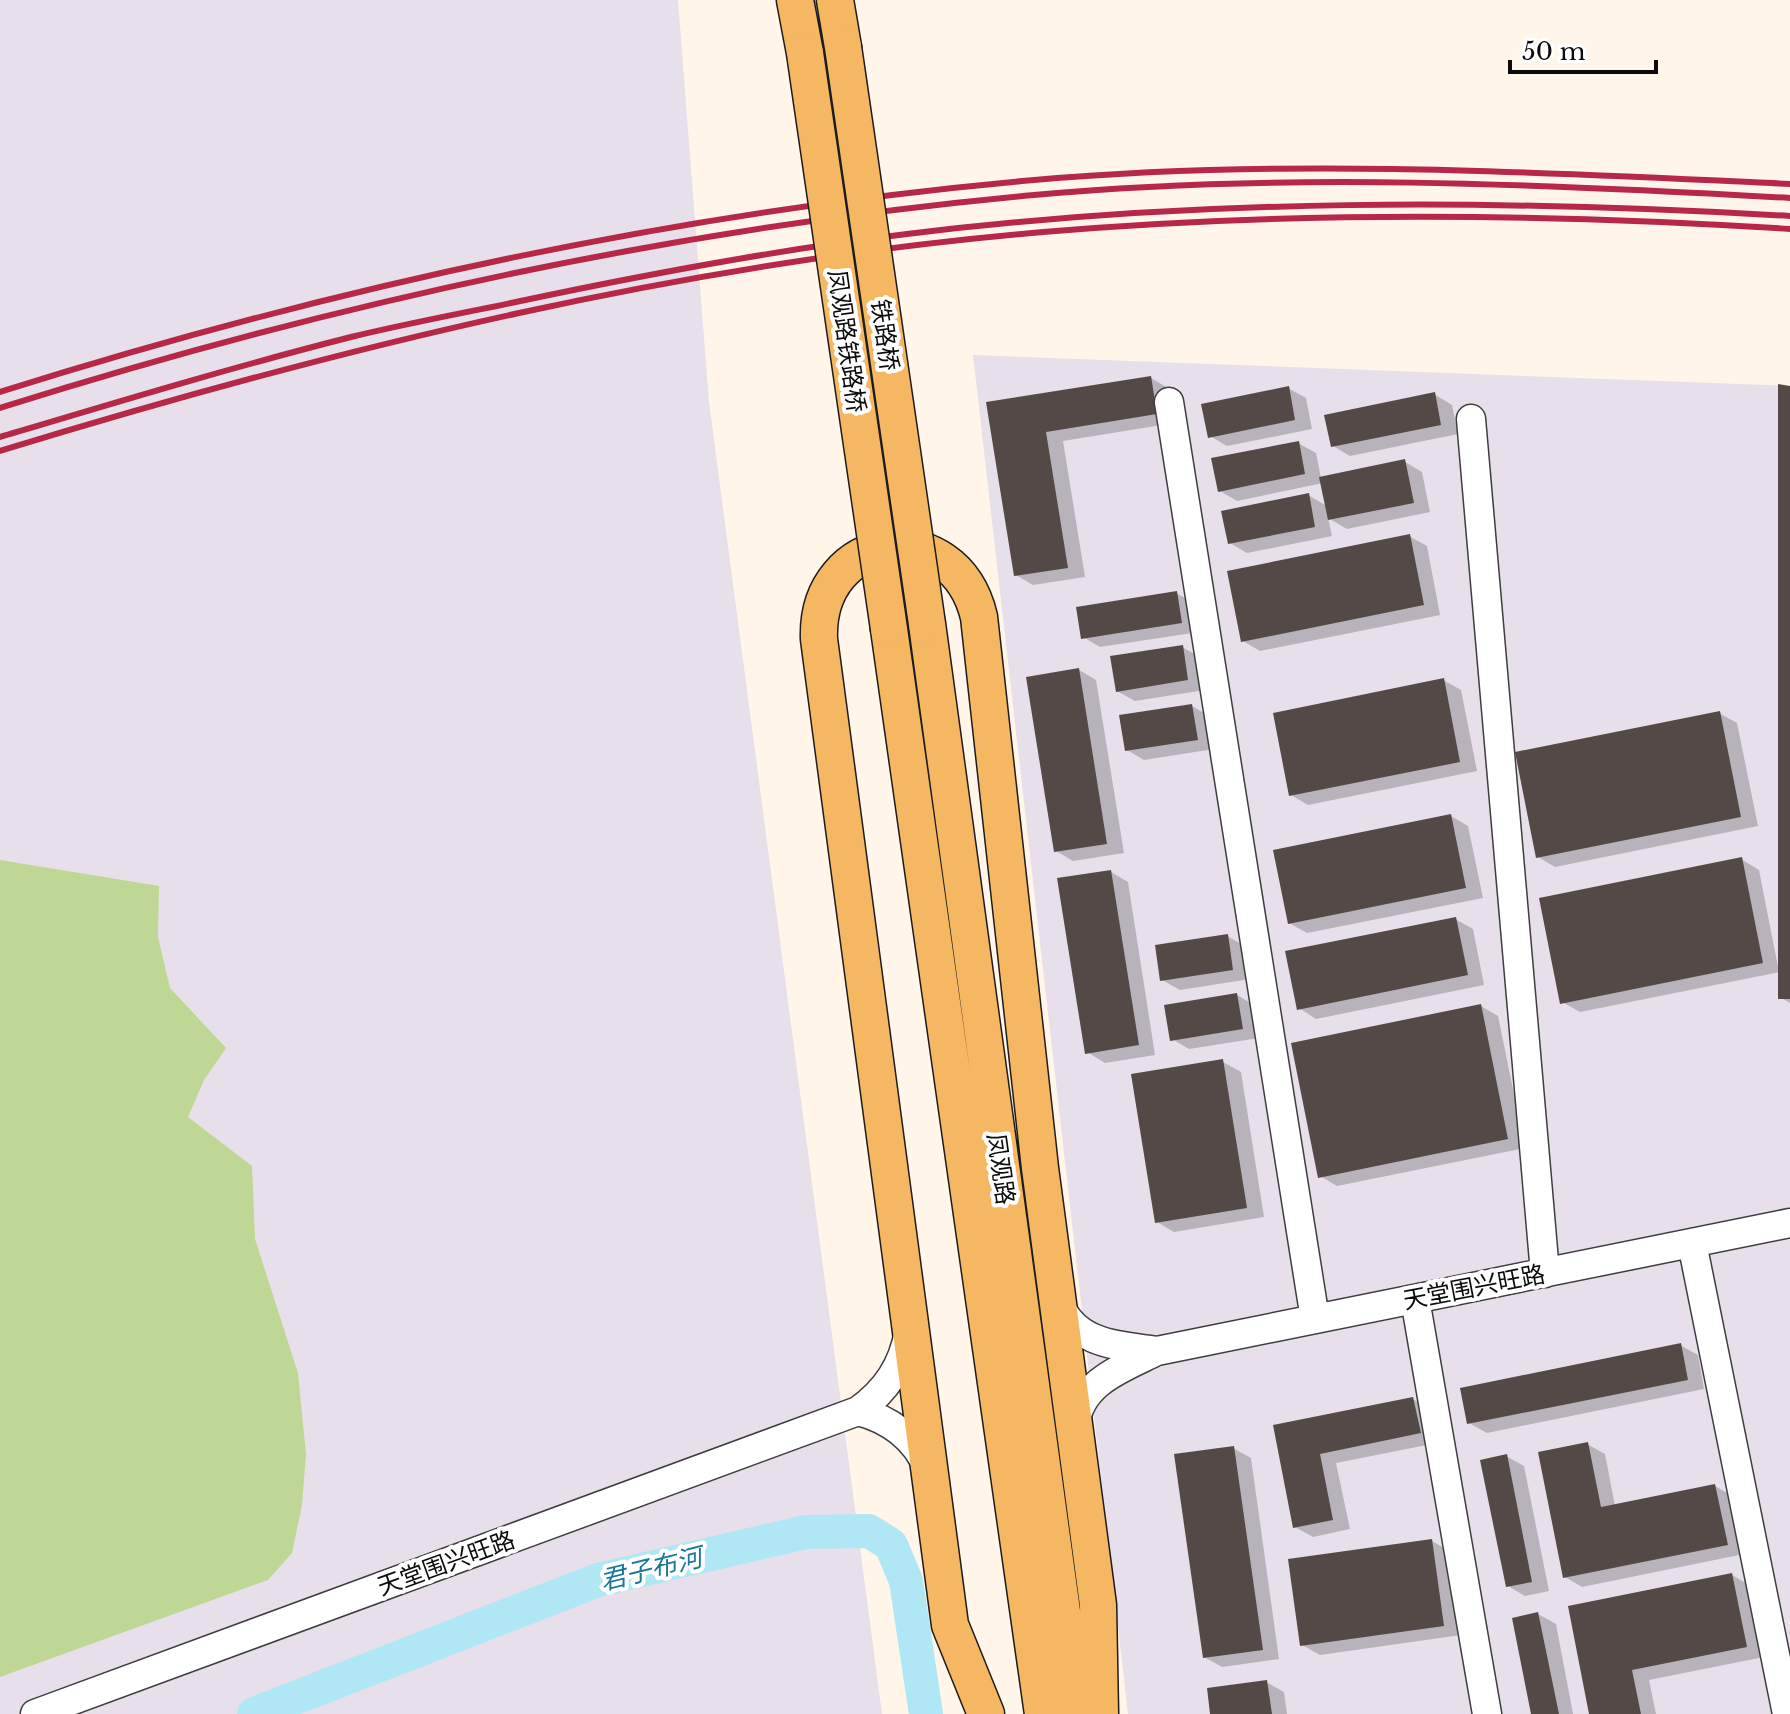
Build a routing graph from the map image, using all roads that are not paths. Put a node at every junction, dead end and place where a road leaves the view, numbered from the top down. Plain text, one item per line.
1 (795, 0) edge
2 (835, 0) edge
3 (1169, 402) dead end
4 (1471, 419) dead end
5 (927, 624) joint
6 (889, 629) joint
7 (978, 1003) junction
8 (1040, 1168) junction
9 (1790, 1223) edge
10 (1692, 1243) junction
11 (1545, 1273) junction
12 (1056, 1298) junction
13 (1415, 1299) junction
14 (909, 1316) junction
15 (1315, 1319) junction
16 (1157, 1351) junction
17 (858, 1411) junction
18 (1075, 1432) junction
19 (930, 1475) junction
20 (35, 1714) edge
21 (986, 1714) edge
22 (1043, 1714) edge
23 (1076, 1714) edge
24 (1100, 1714) edge
25 (1487, 1714) edge
26 (1787, 1714) edge

1 - 6 main road, 凤观路铁路桥, bridge
2 - 5 main road, 铁路桥, bridge
3 - 15 street
4 - 11 street
5 - 7 main road, 凤观路
6 - 22 main road, 凤观路
7 - 8 main road
7 - 23 main road, 凤观路
8 - 12 main road
8 - 14 main road
9 - 10 street, 天堂围兴旺路
10 - 11 street, 天堂围兴旺路
10 - 26 street
11 - 13 street, 天堂围兴旺路
12 - 16 street
12 - 18 main road
13 - 15 street, 天堂围兴旺路
13 - 25 street
14 - 17 street
14 - 19 main road
15 - 16 street, 天堂围兴旺路
16 - 18 street
17 - 19 street
17 - 20 street, 天堂围兴旺路
18 - 24 main road
19 - 21 main road

